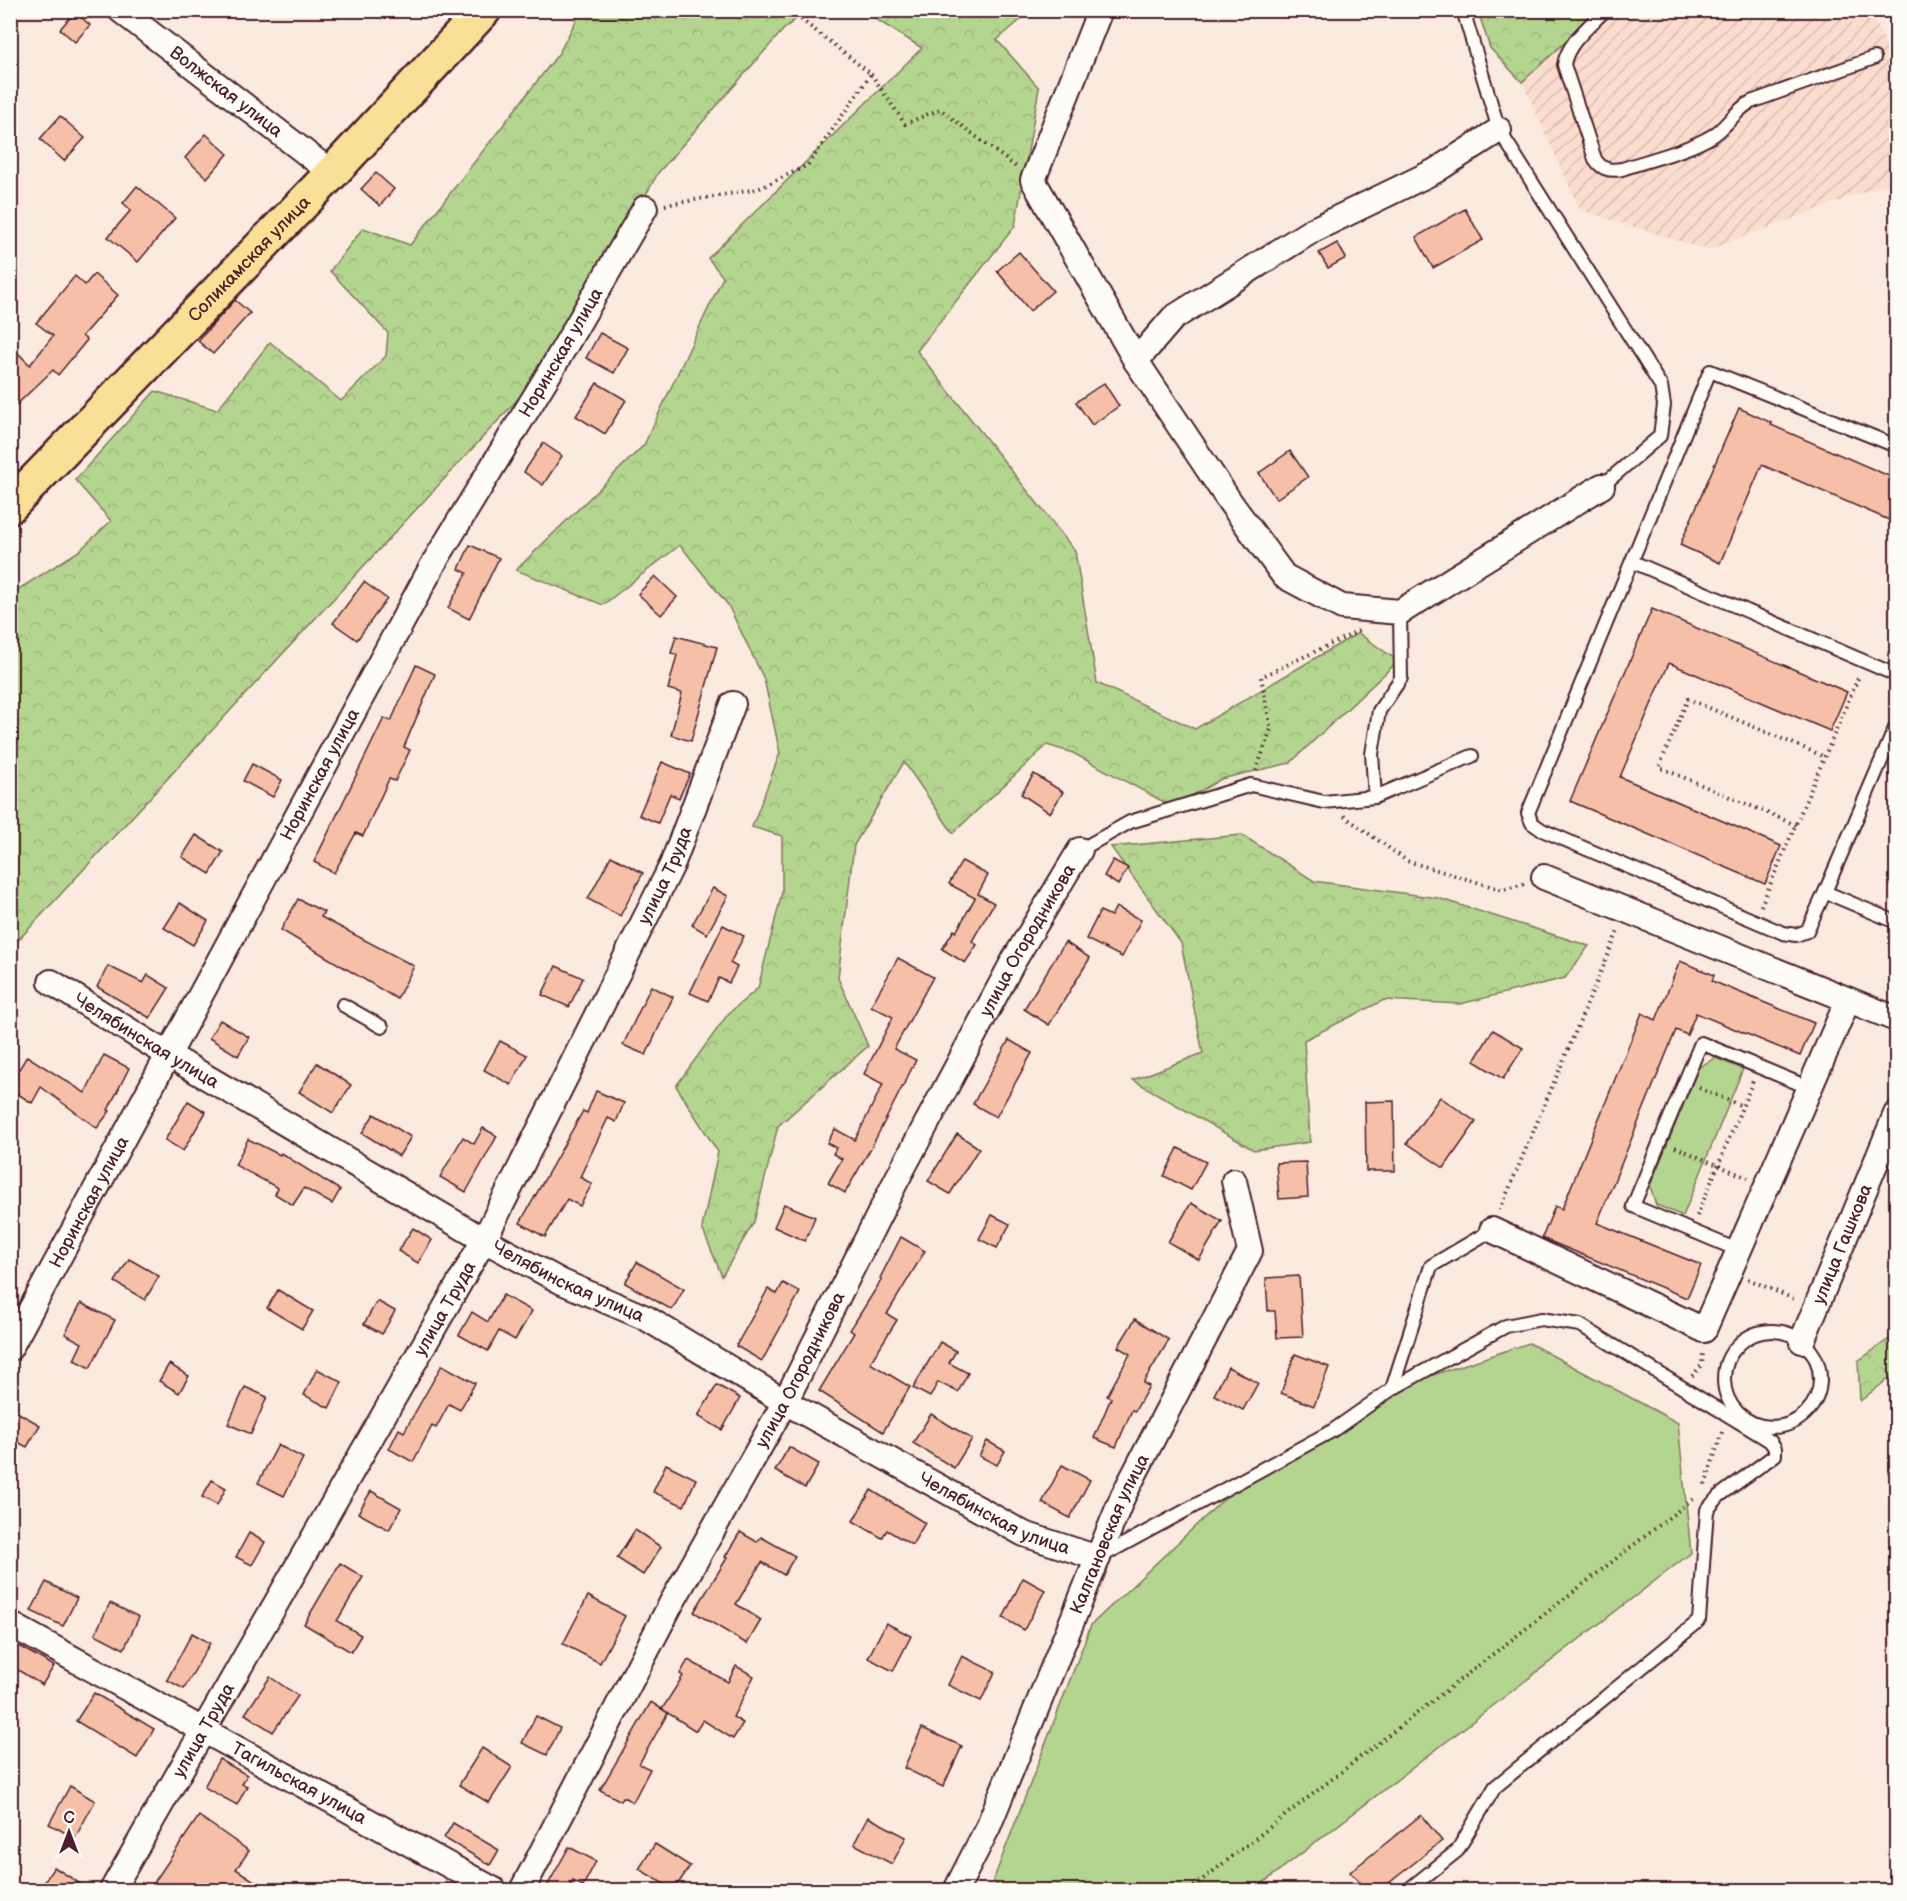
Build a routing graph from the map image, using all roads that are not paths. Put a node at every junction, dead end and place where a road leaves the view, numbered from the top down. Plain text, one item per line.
1 (120, 10) edge
2 (1100, 10) edge
3 (1463, 10) edge
4 (1605, 10) edge
5 (469, 15) edge
6 (1874, 58) dead end
7 (1499, 130) junction
8 (332, 173) junction
9 (645, 208) road end
10 (1136, 361) junction
11 (1896, 446) edge
12 (1602, 486) joint
13 (10, 506) edge
14 (1633, 562) junction
15 (1400, 612) junction
16 (1896, 675) edge
17 (733, 704) dead end
18 (1896, 726) edge
19 (1472, 756) dead end
20 (1375, 797) junction
21 (1080, 850) joint
22 (1544, 878) road end
23 (1825, 892) junction
24 (1896, 922) edge
25 (51, 982) dead end
26 (1848, 1000) junction
27 (343, 1005) dead end
28 (1896, 1019) edge
29 (382, 1027) dead end
30 (167, 1054) junction
31 (1810, 1088) junction
32 (1896, 1114) edge
33 (1234, 1181) dead end
34 (1492, 1230) joint
35 (484, 1240) junction
36 (1735, 1261) junction
37 (1802, 1341) junction
38 (10, 1348) edge
39 (1392, 1389) junction
40 (785, 1402) junction
41 (1098, 1558) junction
42 (10, 1624) edge
43 (202, 1731) junction
44 (112, 1890) edge
45 (494, 1890) edge
46 (522, 1890) edge
47 (956, 1890) edge
48 (1408, 1890) edge

1 - 8 street, Волжская улица
2 - 10 street
3 - 7 lane
4 - 6 lane
5 - 8 main road, Соликамская улица
7 - 10 street
7 - 12 lane
8 - 13 main road, Соликамская улица
9 - 30 street, Норинская улица
10 - 15 street
11 - 14 lane
12 - 15 street
14 - 16 lane
14 - 23 lane
15 - 20 lane
17 - 35 street, улица Труда
18 - 23 lane
19 - 20 lane
20 - 21 lane
21 - 40 street, улица Огородникова
22 - 26 street
23 - 24 lane
25 - 30 street, Челябинская улица
26 - 28 street
26 - 31 street
27 - 29 lane
30 - 35 street, Челябинская улица
30 - 38 street, Норинская улица
31 - 36 street
31 - 36 lane
32 - 37 street, улица Гашкова
33 - 41 street, Калгановская улица
34 - 36 street
34 - 39 lane
35 - 40 street, Челябинская улица
35 - 43 street, улица Труда
37 - 37 lane
39 - 41 lane
39 - 48 lane
40 - 41 street, Челябинская улица
40 - 46 street, улица Огородникова
41 - 47 street, Калгановская улица
42 - 43 street, Тагильская улица
43 - 44 street, улица Труда
43 - 45 street, Тагильская улица

